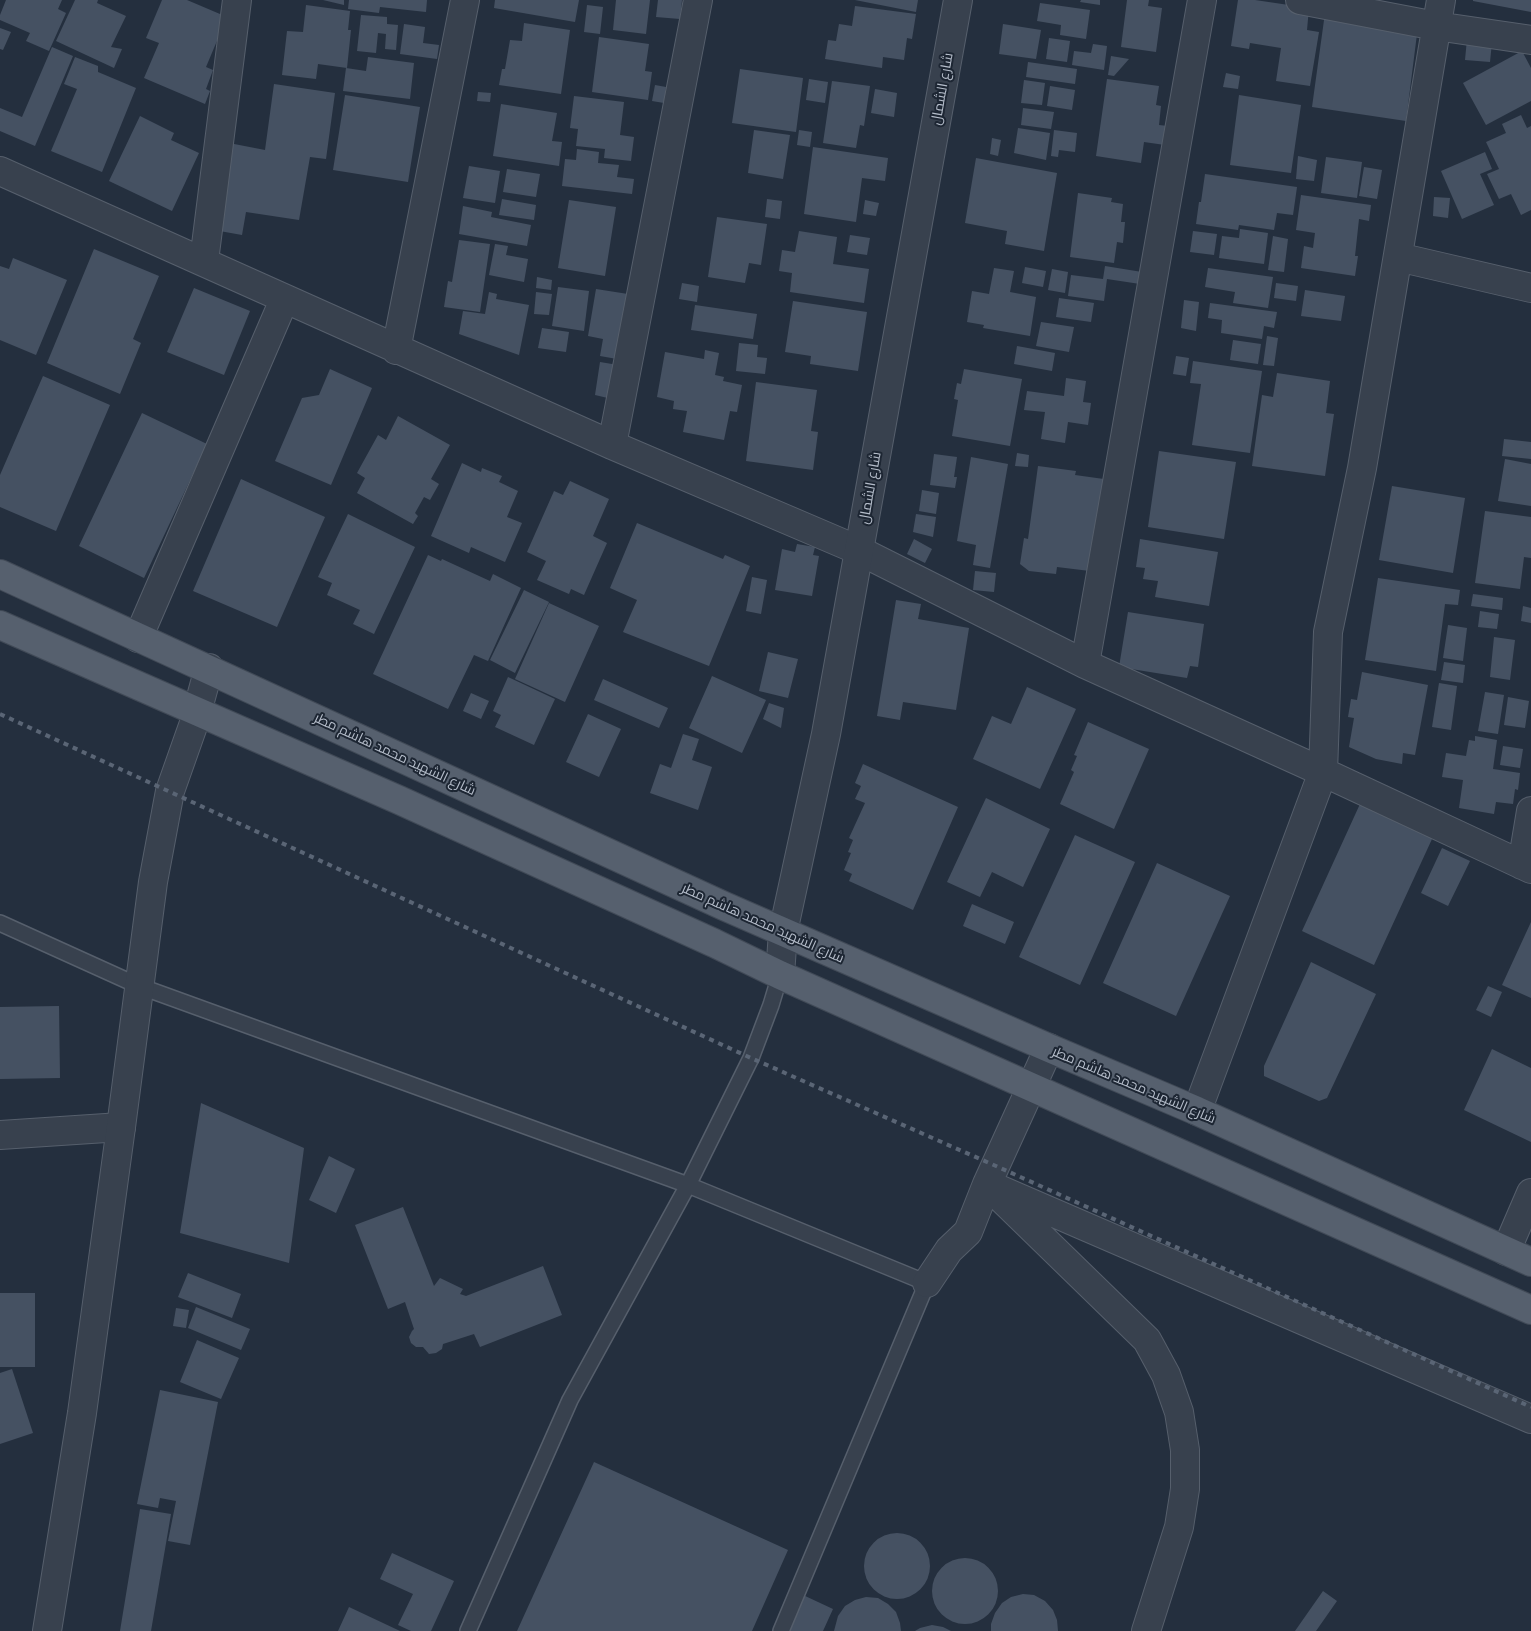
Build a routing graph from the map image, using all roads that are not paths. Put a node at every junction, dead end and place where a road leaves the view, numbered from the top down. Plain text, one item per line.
1 (237, 0) edge
2 (465, 0) edge
3 (698, 0) edge
4 (958, 0) edge
5 (1202, 0) edge
6 (1300, 0) edge
7 (1441, 0) edge
8 (1436, 26) junction
9 (1531, 40) edge
10 (0, 171) edge
11 (1398, 258) junction
12 (204, 261) junction
13 (1531, 288) edge
14 (284, 300) junction
15 (396, 350) junction
16 (612, 445) junction
17 (858, 550) junction
18 (0, 574) edge
19 (0, 625) edge
20 (138, 638) junction
21 (1085, 664) junction
22 (209, 668) junction
23 (197, 710) junction
24 (1323, 772) junction
25 (1531, 811) edge
26 (1526, 867) edge
27 (0, 923) edge
28 (783, 932) junction
29 (780, 975) junction
30 (139, 986) junction
31 (1049, 1048) junction
32 (1032, 1087) junction
33 (1197, 1111) junction
34 (121, 1127) junction
35 (0, 1135) edge
36 (987, 1184) junction
37 (688, 1185) junction
38 (1531, 1193) edge
39 (1506, 1252) junction
40 (1531, 1262) edge
41 (927, 1283) junction
42 (1531, 1310) edge
43 (1531, 1418) edge
44 (47, 1631) edge
45 (468, 1631) edge
46 (781, 1631) edge
47 (1146, 1631) edge

1 - 12 street
2 - 15 street
3 - 16 street
4 - 17 street, شارع الشمال
5 - 21 street
6 - 8 street
7 - 8 street
8 - 9 street
8 - 11 street
10 - 12 street
11 - 13 street
11 - 24 street
12 - 14 street
14 - 15 street
14 - 20 street
15 - 16 street
16 - 17 street
17 - 21 street
17 - 28 street, شارع الشمال
18 - 20 main road, شارع الشهيد محمد هاشم مطر
19 - 23 main road
20 - 22 main road, شارع الشهيد محمد هاشم مطر
21 - 24 street
22 - 23 street
22 - 28 main road, شارع الشهيد محمد هاشم مطر
23 - 29 main road
23 - 30 street
24 - 26 street
24 - 33 street
25 - 26 street
27 - 30 lane
28 - 29 street, شارع الشمال
28 - 31 main road, شارع الشهيد محمد هاشم مطر
29 - 32 main road
29 - 37 lane
30 - 34 street
30 - 37 lane
31 - 32 street
31 - 33 main road, شارع الشهيد محمد هاشم مطر
32 - 36 street
32 - 42 main road
33 - 39 main road, شارع الشهيد محمد هاشم مطر
34 - 35 street
34 - 44 street
36 - 41 street
36 - 43 street
36 - 47 street
37 - 41 lane
37 - 45 lane
38 - 39 street
39 - 40 main road, شارع الشهيد محمد هاشم مطر
41 - 46 lane

